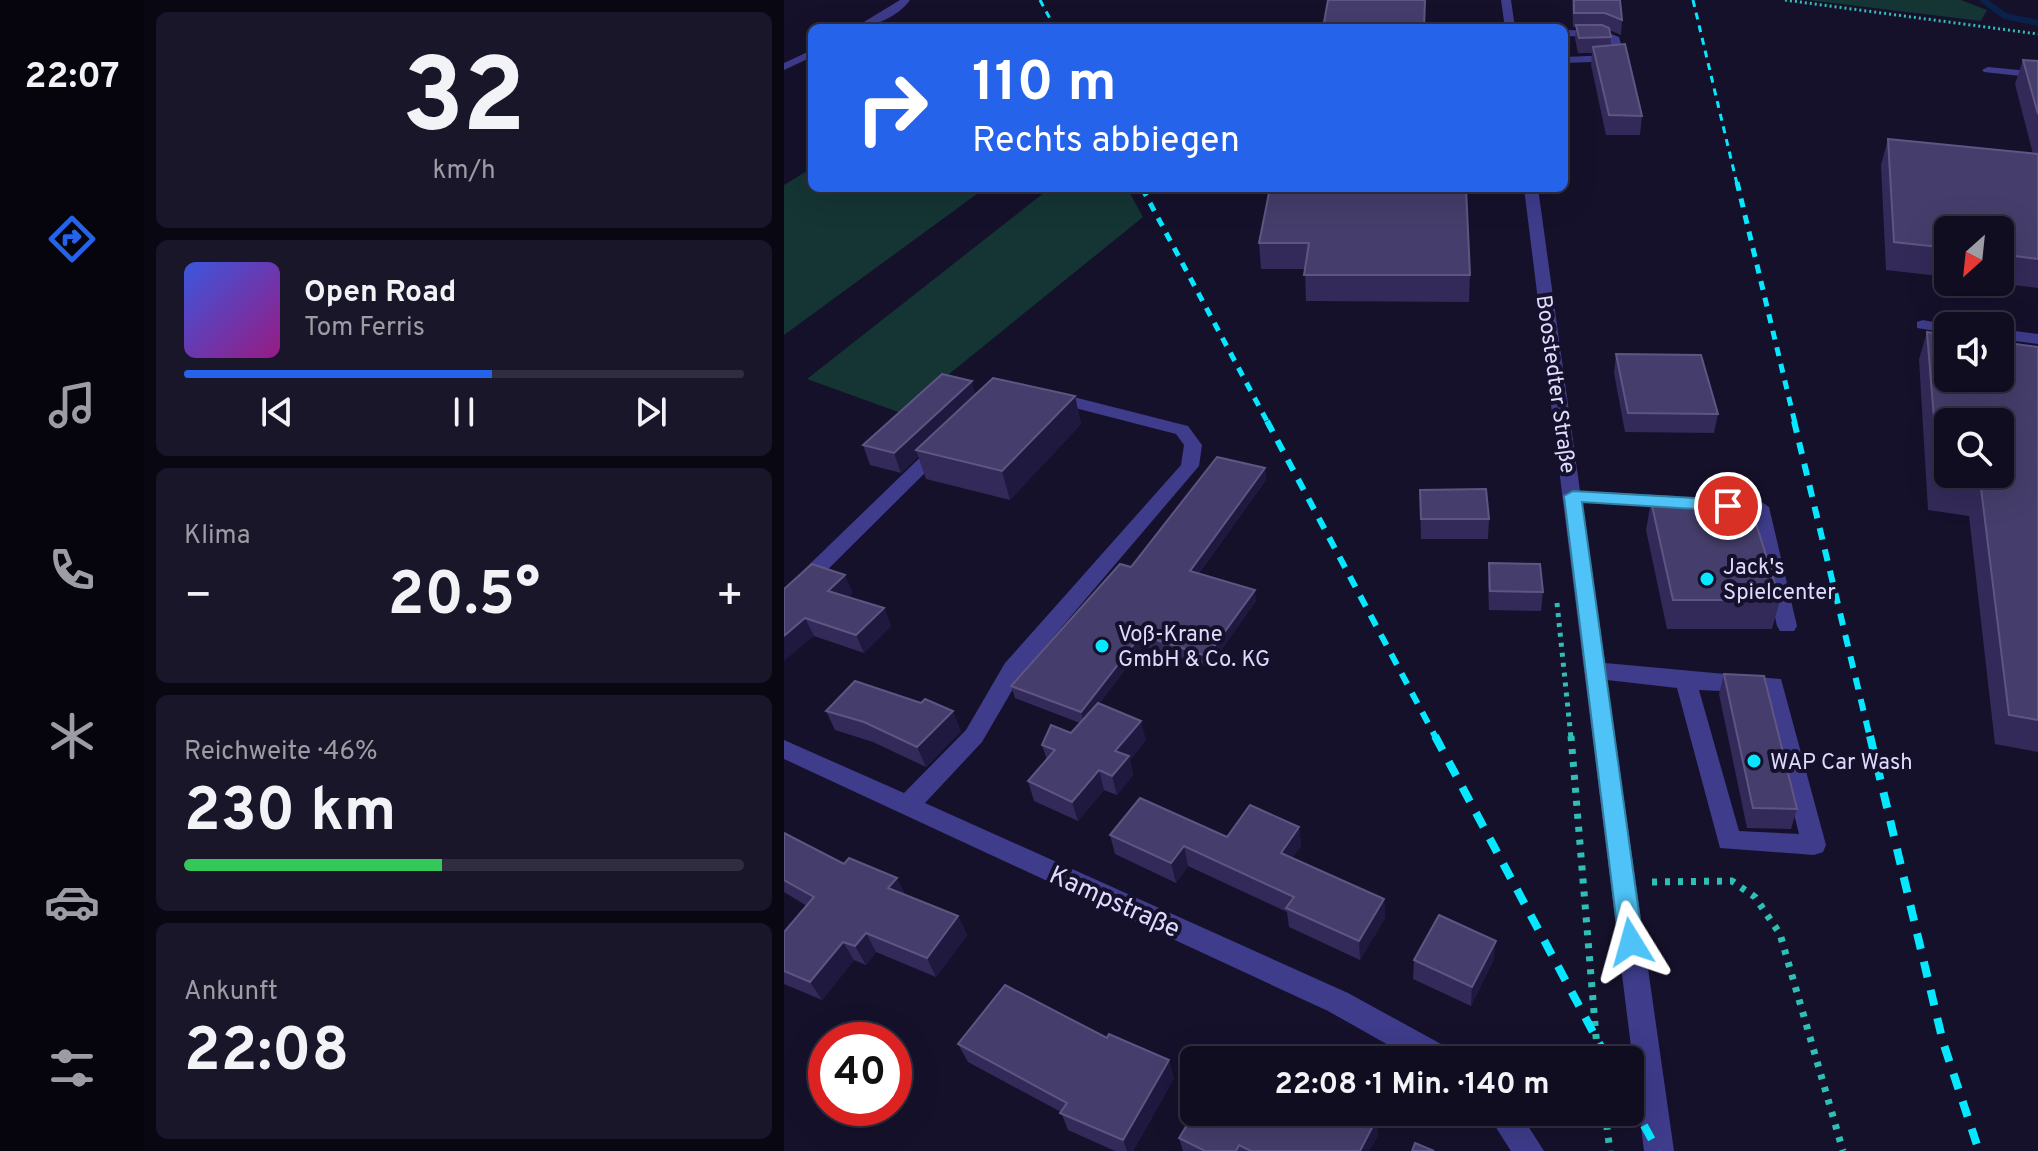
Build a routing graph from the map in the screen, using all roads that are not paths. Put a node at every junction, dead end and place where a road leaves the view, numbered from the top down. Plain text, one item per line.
1 (905, 0) edge
2 (1506, 0) edge
3 (867, 24) edge
4 (1509, 24) edge
5 (1568, 33) edge
6 (808, 55) edge
7 (1568, 60) edge
8 (784, 67) edge
9 (1988, 70) dead end
10 (2038, 75) edge
11 (1532, 192) edge
12 (1923, 325) dead end
13 (1934, 326) edge
14 (2014, 336) edge
15 (2038, 339) edge
16 (1034, 392) edge
17 (953, 436) edge
18 (1573, 496) junction
19 (784, 601) edge
20 (1787, 626) dead end
21 (1594, 670) junction
22 (1686, 681) junction
23 (784, 749) edge
24 (906, 807) junction
25 (1417, 1046) edge
26 (1511, 1126) edge
27 (1529, 1151) edge
28 (1659, 1151) edge

1 - 3 street
2 - 4 street
5 - 7 street
6 - 8 street
9 - 10 street
11 - 18 street, Boostedter Straße
12 - 13 street
14 - 15 street
16 - 24 street
17 - 19 street
18 - 20 street
18 - 21 street, Boostedter Straße
21 - 22 street
21 - 28 street, Boostedter Straße
22 - 22 street
23 - 24 street, Kampstraße
24 - 25 street, Kampstraße
26 - 27 street

